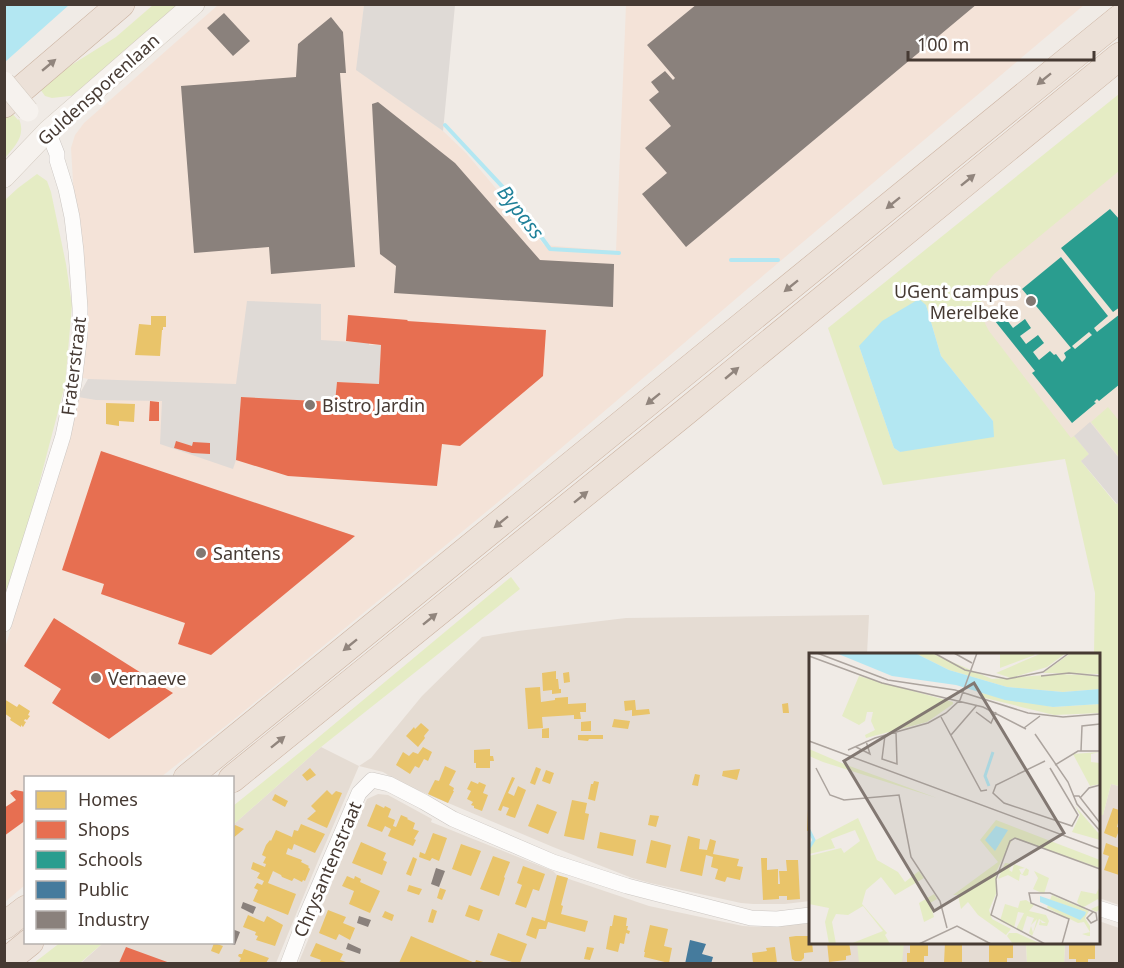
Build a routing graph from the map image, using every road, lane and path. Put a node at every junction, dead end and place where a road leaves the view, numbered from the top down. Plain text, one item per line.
1 (121, 4) edge
2 (195, 4) edge
3 (1111, 4) edge
4 (1119, 18) edge
5 (1089, 42) junction
6 (1119, 56) edge
7 (4, 82) edge
8 (16, 107) edge
9 (48, 131) junction
10 (4, 177) edge
11 (4, 624) edge
12 (188, 776) edge
13 (234, 777) edge
14 (1100, 909) edge
15 (24, 911) edge
16 (809, 915) edge
17 (1119, 915) edge
18 (4, 926) edge
19 (28, 944) edge
20 (4, 963) edge
21 (288, 963) edge

8 -> 1 highway
2 - 9 main road, Guldensporenlaan
3 - 5 highway
4 - 5 highway
5 -> 12 highway
13 -> 6 highway
7 - 8 main road, Fraterstraat, bridge
8 - 9 main road, Fraterstraat
9 - 10 main road, Guldensporenlaan
9 - 11 street, Fraterstraat
14 - 17 street
15 - 18 highway
16 - 21 street, Chrysantenstraat
19 - 20 highway

